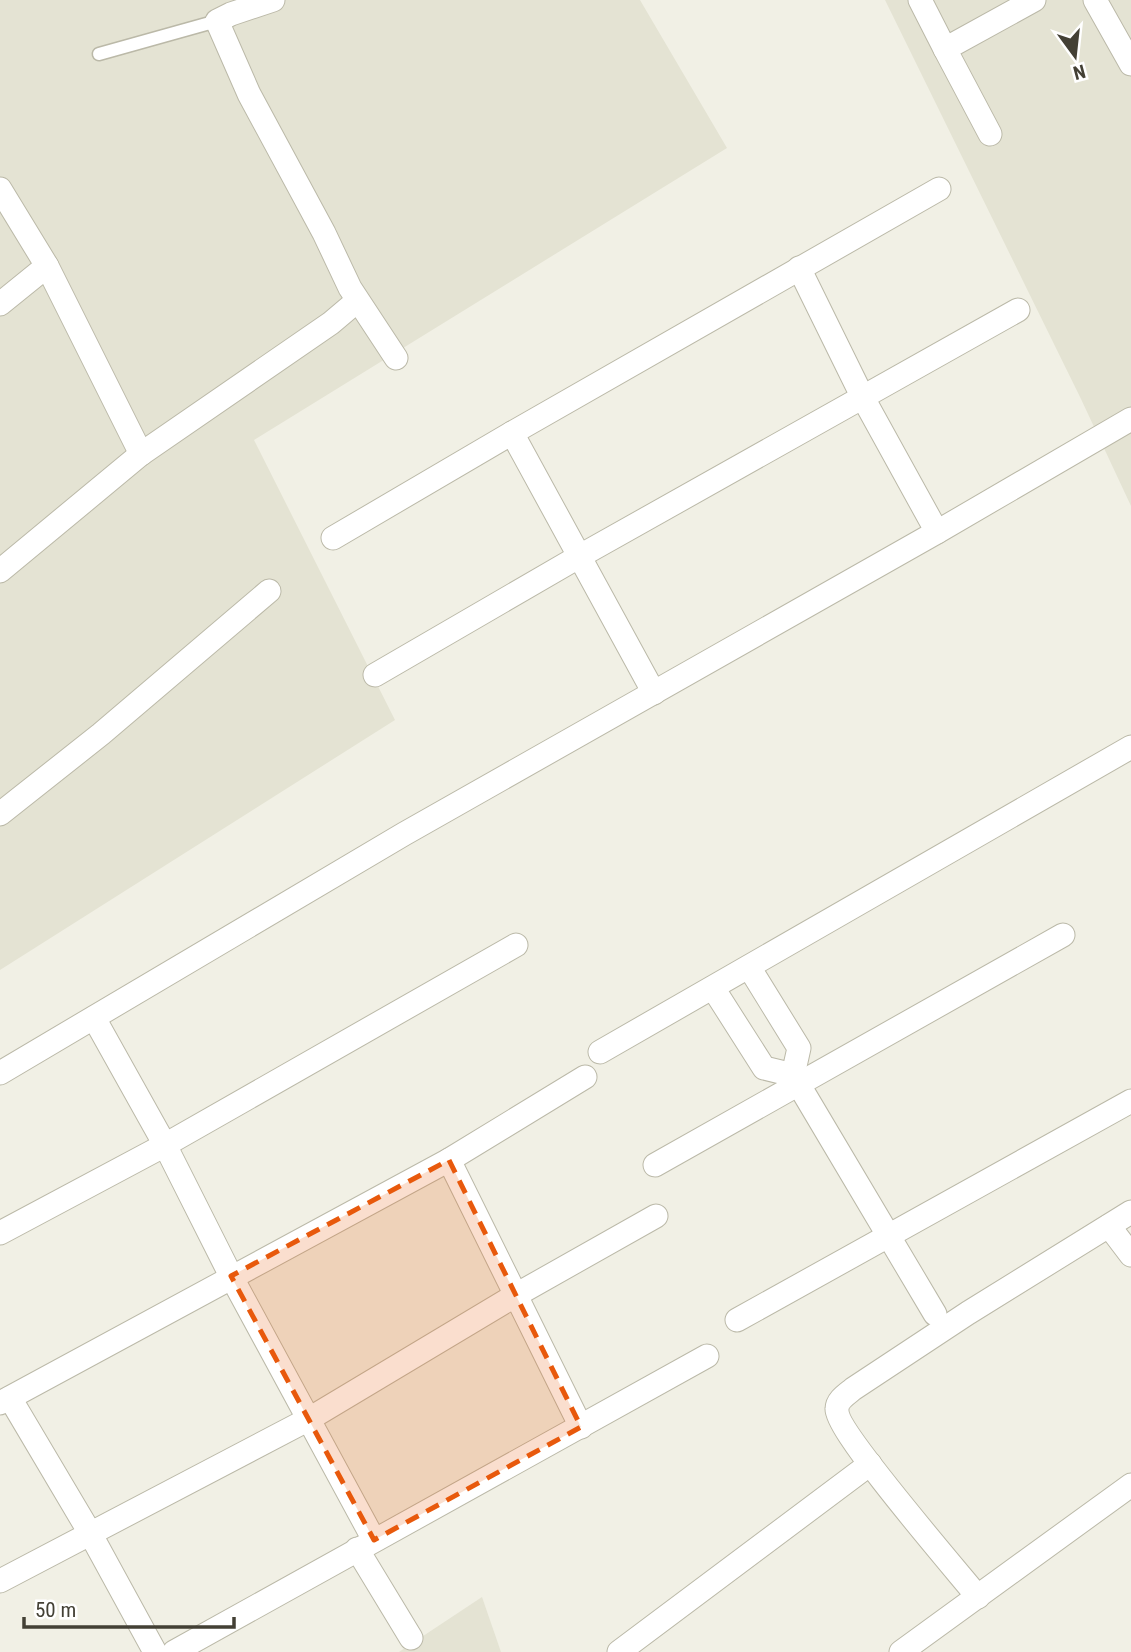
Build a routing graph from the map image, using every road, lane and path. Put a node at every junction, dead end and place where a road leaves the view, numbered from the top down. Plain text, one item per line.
1 (273, 0) edge
2 (920, 0) edge
3 (1034, 0) edge
4 (1101, 1) edge
5 (218, 21) junction
6 (945, 48) junction
7 (99, 54) dead end
8 (1131, 64) edge
9 (990, 134) dead end
10 (0, 189) edge
11 (939, 190) dead end
12 (47, 267) junction
13 (799, 268) junction
14 (357, 301) junction
15 (0, 304) edge
16 (1018, 310) dead end
17 (396, 358) dead end
18 (863, 396) junction
19 (1131, 419) edge
20 (512, 433) junction
21 (141, 454) junction
22 (937, 532) junction
23 (333, 538) dead end
24 (580, 556) junction
25 (0, 570) edge
26 (269, 591) dead end
27 (375, 675) dead end
28 (654, 693) junction
29 (1131, 747) edge
30 (0, 814) edge
31 (1063, 935) dead end
32 (516, 945) dead end
33 (749, 967) junction
34 (713, 988) junction
35 (94, 1018) junction
36 (600, 1052) dead end
37 (0, 1073) edge
38 (585, 1077) dead end
39 (795, 1079) junction
40 (1131, 1101) edge
41 (165, 1145) junction
42 (449, 1160) junction
43 (655, 1165) dead end
44 (1131, 1213) edge
45 (656, 1216) dead end
46 (1109, 1226) junction
47 (0, 1233) edge
48 (888, 1236) junction
49 (1131, 1255) edge
50 (231, 1276) junction
51 (516, 1295) junction
52 (935, 1314) dead end
53 (737, 1320) dead end
54 (707, 1356) dead end
55 (5, 1401) edge
56 (309, 1419) junction
57 (581, 1427) junction
58 (870, 1464) junction
59 (1131, 1485) edge
60 (90, 1533) junction
61 (366, 1545) junction
62 (0, 1581) edge
63 (978, 1597) junction
64 (411, 1638) dead end
65 (155, 1652) edge
66 (174, 1652) edge
67 (619, 1652) edge
68 (901, 1652) edge

1 - 5 street
2 - 6 street
3 - 6 street
4 - 8 street
5 - 7 lane
5 - 14 street
6 - 9 street
10 - 12 street
11 - 13 street
12 - 15 street
12 - 21 street
13 - 18 street
13 - 20 street
14 - 17 street
14 - 21 street
16 - 18 street
18 - 22 street
18 - 24 street
19 - 22 street
20 - 23 street
20 - 24 street
21 - 25 street
22 - 28 street
24 - 27 street
24 - 28 street
26 - 30 street
28 - 35 street
29 - 33 street
31 - 39 street
32 - 41 street
33 - 34 street
33 - 39 street
34 - 36 street
34 - 39 street
35 - 37 street
35 - 41 street
38 - 42 street
39 - 43 street
39 - 48 street
40 - 48 street
41 - 47 street
41 - 50 street
42 - 50 street
42 - 51 street
44 - 46 street
45 - 51 street
46 - 49 street
46 - 58 street
48 - 52 street
48 - 53 street
50 - 55 street
50 - 56 street
51 - 56 street
51 - 57 street
54 - 57 street
55 - 60 street
56 - 60 street
56 - 61 street
57 - 61 street
58 - 63 street
58 - 67 street
59 - 63 street
60 - 62 street
60 - 65 street
61 - 64 street
61 - 66 street
63 - 68 street

